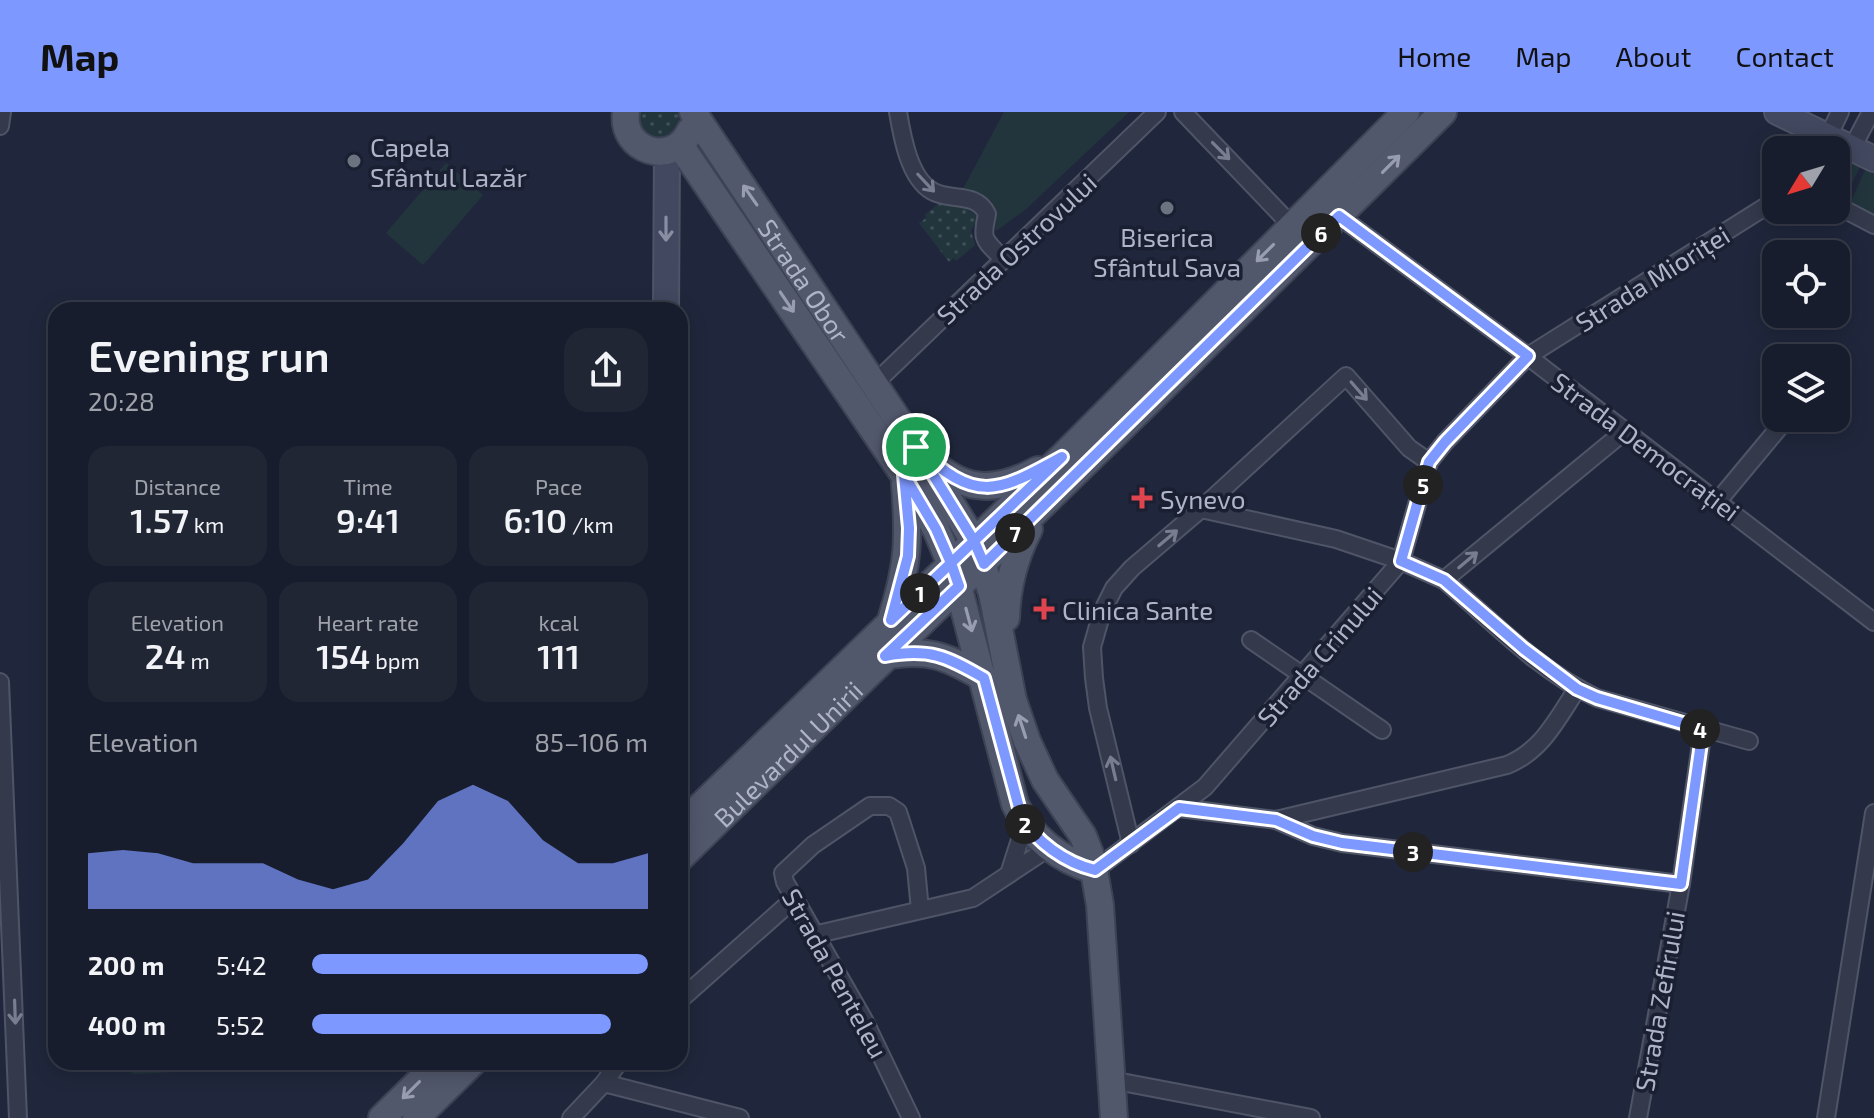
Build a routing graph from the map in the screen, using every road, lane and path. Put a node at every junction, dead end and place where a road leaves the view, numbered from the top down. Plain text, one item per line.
1 (2, 112) edge
2 (626, 112) edge
3 (692, 112) edge
4 (898, 112) edge
5 (1157, 112) edge
6 (1183, 112) edge
7 (1406, 112) edge
8 (1443, 112) edge
9 (1777, 112) edge
10 (1840, 112) edge
11 (1871, 112) edge
12 (0, 126) edge
13 (1824, 136) edge
14 (1843, 136) edge
15 (1850, 140) edge
16 (674, 148) junction
17 (1762, 209) edge
18 (1850, 212) edge
19 (1339, 216) junction
20 (1874, 225) edge
21 (1292, 226) junction
22 (1003, 259) junction
23 (666, 302) edge
24 (1528, 356) junction
25 (874, 384) junction
26 (1626, 430) junction
27 (1775, 432) edge
28 (916, 447) junction
29 (1062, 457) junction
30 (1429, 462) junction
31 (904, 475) junction
32 (1718, 501) junction
33 (1201, 509) junction
34 (1037, 513) junction
35 (979, 552) junction
36 (1401, 561) junction
37 (955, 575) junction
38 (1444, 580) junction
39 (891, 620) junction
40 (1874, 622) edge
41 (1251, 640) dead end
42 (885, 656) junction
43 (995, 674) junction
44 (1303, 674) junction
45 (0, 682) edge
46 (1577, 689) junction
47 (1703, 729) junction
48 (1382, 730) dead end
49 (1749, 741) dead end
50 (1059, 801) junction
51 (1179, 808) junction
52 (1874, 813) edge
53 (688, 818) edge
54 (1276, 820) junction
55 (1025, 824) junction
56 (1075, 824) junction
57 (1131, 844) junction
58 (1050, 847) junction
59 (688, 850) edge
60 (1095, 870) junction
61 (1009, 874) junction
62 (1681, 884) junction
63 (795, 898) junction
64 (920, 910) junction
65 (818, 934) junction
66 (688, 993) edge
67 (431, 1070) edge
68 (465, 1070) edge
69 (613, 1070) edge
70 (1111, 1080) junction
71 (604, 1083) junction
72 (18, 1118) edge
73 (382, 1118) edge
74 (416, 1118) edge
75 (571, 1118) edge
76 (740, 1118) edge
77 (911, 1118) edge
78 (1114, 1118) edge
79 (1311, 1118) edge
80 (1638, 1118) edge
81 (1826, 1118) edge

1 - 12 street
2 - 16 main road
3 - 16 main road
25 -> 3 main road, Strada Obor
4 -> 22 street
5 - 22 street, Strada Ostrovului
6 -> 21 street
7 - 21 main road, Bulevardul Unirii
19 -> 8 main road, Bulevardul Unirii
9 - 13 street
10 - 14 street
11 - 15 street
16 -> 23 street
16 -> 31 main road, Strada Obor
17 - 24 street, Strada Mioriței
18 - 20 street
19 - 24 street, Strada Democrației
19 - 34 main road, Bulevardul Unirii
21 -> 29 main road, Bulevardul Unirii
22 - 25 street, Strada Ostrovului
24 - 26 street, Strada Democrației
24 - 30 street, Strada Mioriței
25 - 28 main road, Strada Obor
26 - 32 street, Strada Democrației
38 -> 26 street
27 - 32 street
28 - 29 main road
28 - 35 main road
29 - 35 main road, Bulevardul Unirii
33 -> 30 street
30 - 36 street
31 - 37 main road, Strada Obor
31 - 39 main road
32 - 40 street, Strada Democrației
33 - 36 street
57 -> 33 street
34 - 35 main road, Bulevardul Unirii
34 - 43 main road
35 - 37 main road, Bulevardul Unirii
35 - 43 main road
36 - 38 street, Strada Crinului
36 - 44 street, Strada Crinului
37 - 39 main road, Bulevardul Unirii
37 - 42 main road, Bulevardul Unirii
37 -> 43 main road, Strada Obor
38 - 46 street, Strada Crinului
39 - 53 main road, Bulevardul Unirii
41 - 44 street
42 - 43 main road
42 - 59 main road, Bulevardul Unirii
50 -> 43 main road
43 - 55 main road
44 - 48 street
44 - 51 street, Strada Crinului
45 -> 72 street
46 - 47 street, Strada Crinului
46 - 54 street
47 - 49 street, Strada Crinului
47 - 62 street, Strada Zefirului
50 - 55 main road
50 - 56 main road
51 - 54 street
51 - 57 street, Strada Crinului
52 - 81 street
54 - 62 street, Strada Zefirului
55 - 58 main road
55 - 61 street
56 - 58 main road
56 - 60 main road
57 - 60 street, Strada Crinului
58 - 60 main road
58 - 61 street
60 - 70 main road
61 - 64 street
62 - 80 street, Strada Zefirului
63 - 64 street, Strada Penteleu
63 - 65 street, Strada Penteleu
63 - 66 street
64 - 65 street
65 - 77 street, Strada Penteleu
67 -> 73 main road
68 - 74 main road
69 - 71 street
70 - 78 main road
70 - 79 street
71 - 75 street
71 - 76 street

